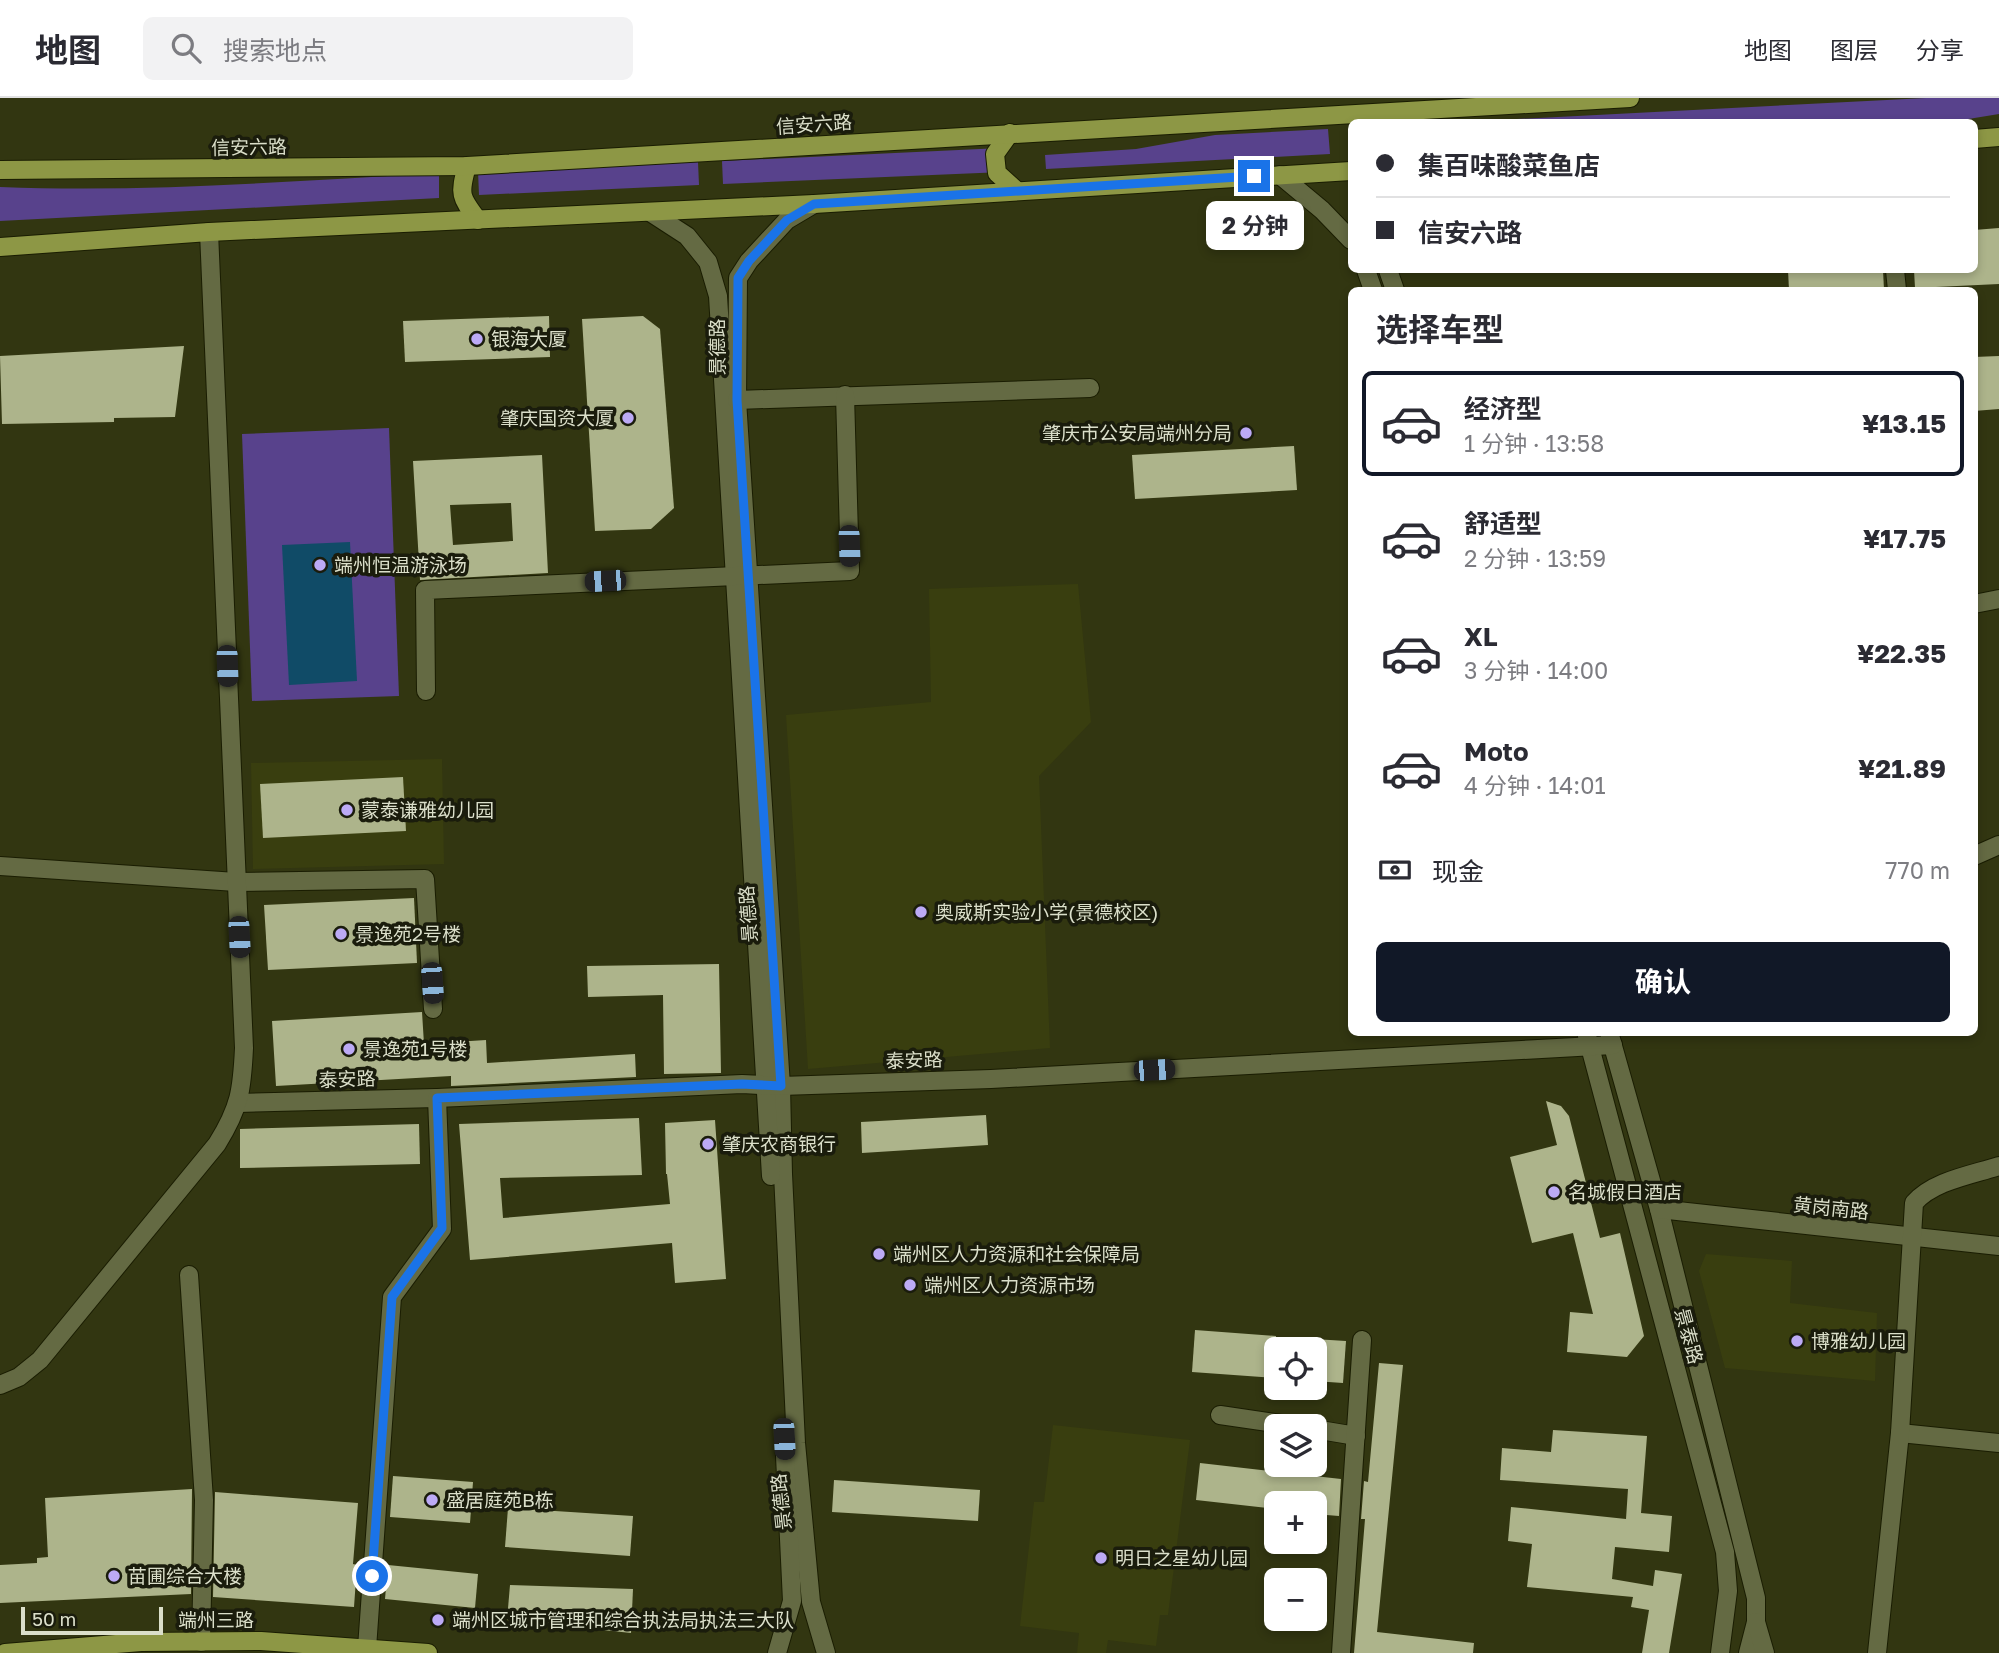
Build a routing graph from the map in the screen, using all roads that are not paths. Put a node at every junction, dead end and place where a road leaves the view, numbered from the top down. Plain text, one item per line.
1 (1630, 98) edge
2 (1583, 99) edge
3 (1010, 133) junction
4 (1999, 137) edge
5 (1978, 139) edge
6 (467, 166) junction
7 (0, 170) edge
8 (1348, 171) edge
9 (1280, 175) junction
10 (1017, 191) junction
11 (814, 204) junction
12 (650, 212) junction
13 (478, 220) junction
14 (209, 232) junction
15 (1348, 237) edge
16 (0, 247) edge
17 (1090, 388) dead end
18 (845, 395) junction
19 (737, 400) junction
20 (741, 574) junction
21 (1999, 599) edge
22 (1978, 603) edge
23 (426, 691) dead end
24 (1999, 845) edge
25 (1978, 854) edge
26 (0, 866) edge
27 (236, 882) junction
28 (433, 1009) dead end
29 (1611, 1039) edge
30 (1588, 1040) edge
31 (774, 1085) junction
32 (437, 1098) junction
33 (238, 1103) junction
34 (1999, 1166) edge
35 (1659, 1209) junction
36 (1912, 1237) junction
37 (1999, 1246) edge
38 (189, 1275) dead end
39 (1362, 1340) dead end
40 (0, 1385) edge
41 (1220, 1415) dead end
42 (1264, 1421) edge
43 (1327, 1431) edge
44 (1900, 1433) junction
45 (1356, 1436) junction
46 (1999, 1443) edge
47 (1756, 1622) junction
48 (201, 1642) junction
49 (142, 1647) edge
50 (367, 1647) junction
51 (5, 1653) edge
52 (428, 1653) edge
53 (777, 1653) edge
54 (826, 1653) edge
55 (1340, 1653) edge
56 (1720, 1653) edge
57 (1748, 1653) edge
58 (1765, 1653) edge
59 (1877, 1653) edge

1 - 2 main road, 信安六路
2 - 3 main road, 信安六路
3 - 6 main road, 信安六路
3 - 10 main road
4 - 5 main road
6 - 7 main road, 信安六路
6 - 13 main road
8 - 9 main road
9 - 10 main road
9 - 15 street
10 - 11 main road
11 - 12 main road
11 - 19 street, 景德路
12 - 13 main road
12 - 20 street, 景德路
13 - 14 main road
14 - 16 main road
14 - 27 street
17 - 18 street
18 - 19 street
18 - 20 street
19 - 20 street, 景德路
20 - 23 street
20 - 31 street, 景德路
21 - 22 street
24 - 25 street
26 - 27 street
27 - 28 street
27 - 33 street
29 - 30 street, 泰安路
29 - 35 street
30 - 31 street, 泰安路
30 - 56 street, 景泰路
31 - 32 street, 泰安路
31 - 53 street, 景德路
31 - 54 street, 景德路
32 - 33 street, 泰安路
32 - 50 street
33 - 40 street
34 - 36 street
35 - 36 street, 黄岗南路
35 - 47 street
36 - 37 street, 黄岗南路
36 - 44 street
38 - 48 street
39 - 45 street
41 - 42 street
43 - 45 street
44 - 46 street
44 - 59 street
45 - 55 street
47 - 57 street
47 - 58 street
48 - 49 main road, 端州三路
48 - 50 main road, 端州三路
49 - 51 main road, 端州三路
50 - 52 main road, 端州三路

